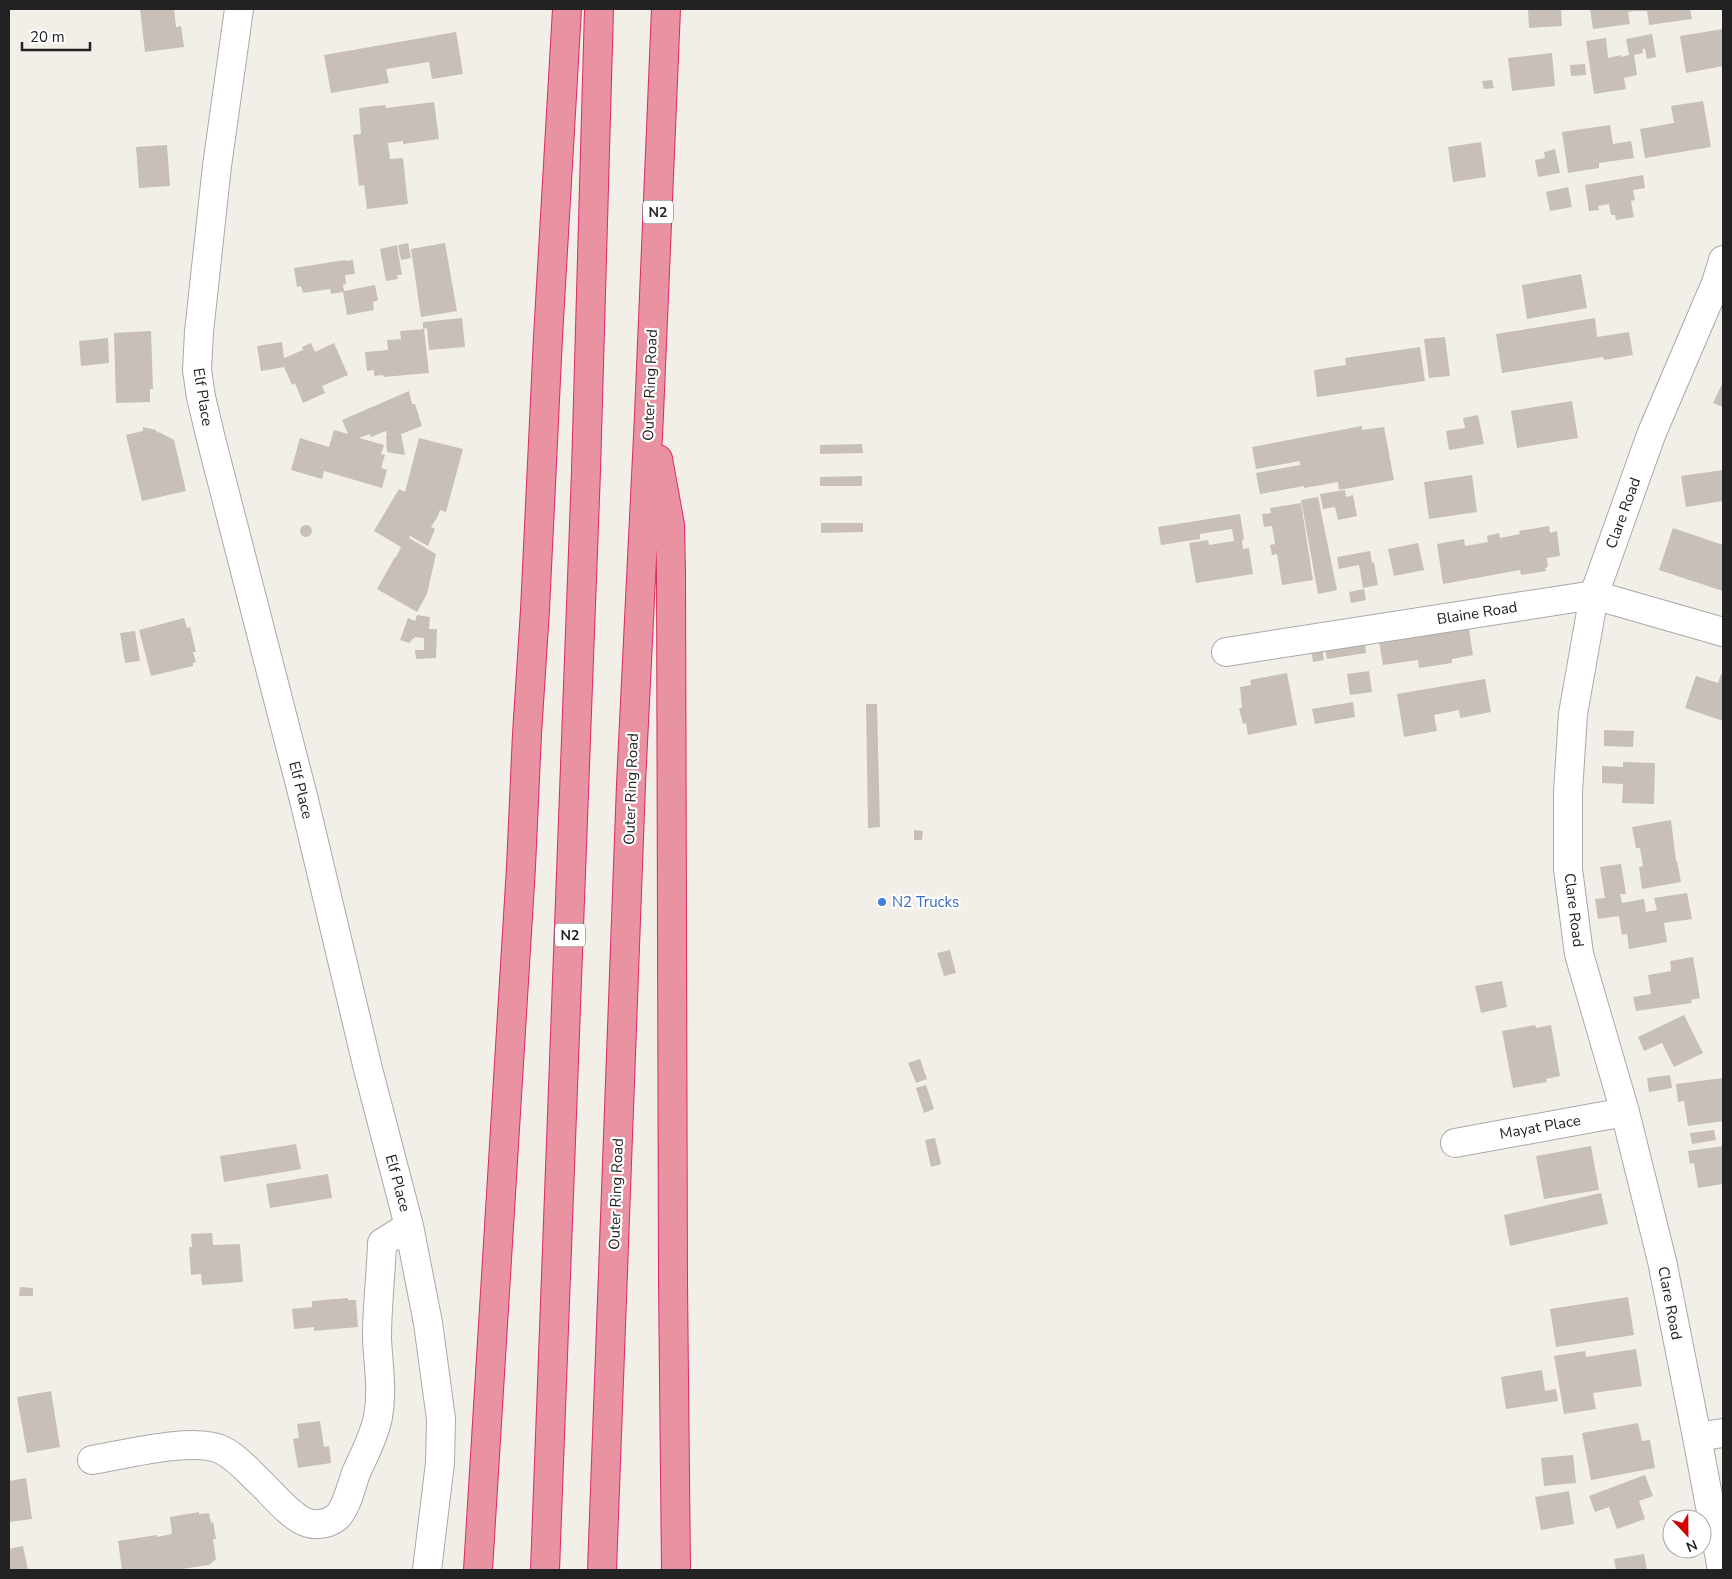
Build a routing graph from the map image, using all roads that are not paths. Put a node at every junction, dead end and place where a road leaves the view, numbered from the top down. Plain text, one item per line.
1 (239, 9) edge
2 (568, 9) edge
3 (599, 9) edge
4 (666, 9) edge
5 (1721, 275) edge
6 (649, 415) junction
7 (1594, 595) junction
8 (1723, 632) edge
9 (1226, 652) dead end
10 (1625, 1112) junction
11 (1455, 1143) dead end
12 (409, 1226) junction
13 (1710, 1435) edge
14 (92, 1460) dead end
15 (427, 1570) edge
16 (478, 1570) edge
17 (545, 1570) edge
18 (602, 1570) edge
19 (676, 1570) edge
20 (1722, 1570) edge

1 - 12 street, Elf Place
2 - 16 highway
3 - 17 highway, N2
4 - 6 highway, Outer Ring Road / N2
5 - 7 street, Clare Road
6 - 18 highway, Outer Ring Road / N2
6 - 19 highway
7 - 8 street, Blaine Road
7 - 9 street, Blaine Road
7 - 10 street, Clare Road
10 - 11 street, Mayat Place
10 - 13 street, Clare Road
12 - 14 street
12 - 15 street, Elf Place
13 - 20 street, Clare Road

